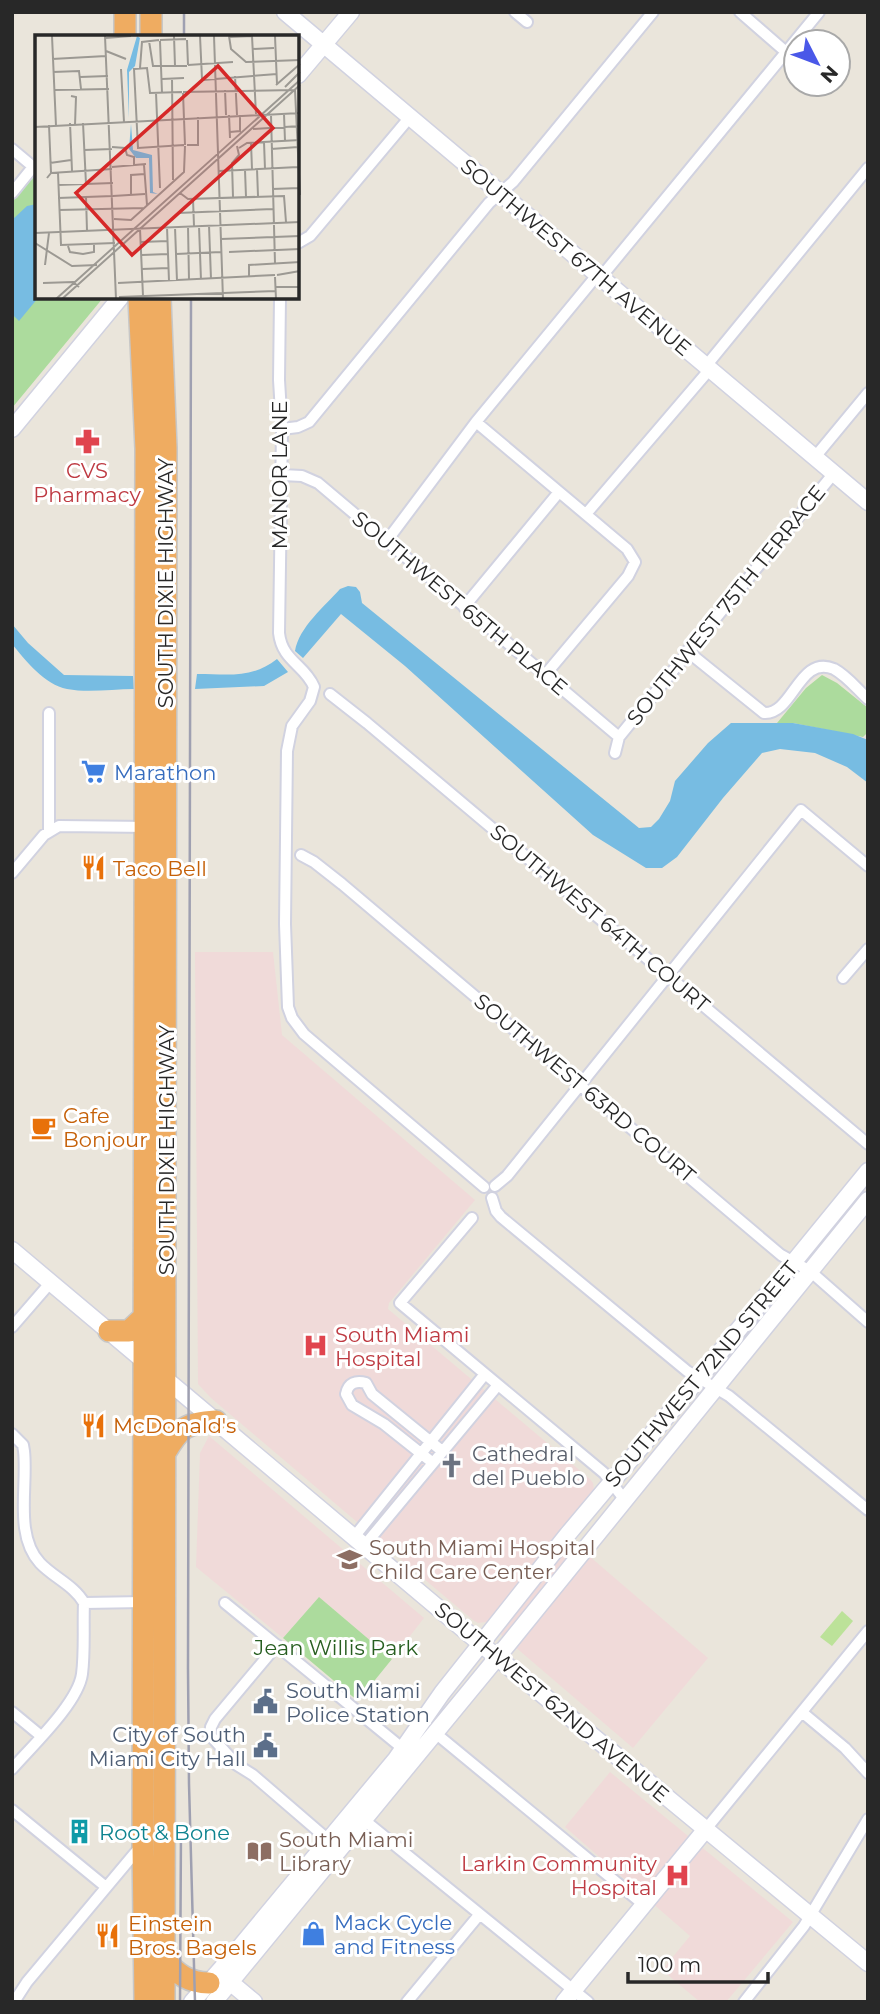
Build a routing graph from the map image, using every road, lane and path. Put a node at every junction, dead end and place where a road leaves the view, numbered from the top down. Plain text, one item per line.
1 (125, 12) edge
2 (150, 12) edge
3 (285, 12) edge
4 (351, 12) edge
5 (515, 12) edge
6 (653, 12) edge
7 (740, 12) edge
8 (819, 12) edge
9 (527, 22) dead end
10 (806, 28) edge
11 (125, 35) edge
12 (151, 35) edge
13 (324, 44) junction
14 (782, 49) edge
15 (782, 57) edge
16 (299, 74) edge
17 (410, 117) junction
18 (12, 149) edge
19 (868, 168) edge
20 (35, 169) edge
21 (12, 192) edge
22 (500, 193) junction
23 (299, 243) edge
24 (599, 275) junction
25 (119, 299) edge
26 (139, 299) edge
27 (160, 299) edge
28 (280, 299) edge
29 (708, 368) junction
30 (868, 393) edge
31 (476, 422) junction
32 (12, 429) edge
33 (282, 429) junction
34 (815, 457) junction
35 (834, 473) junction
36 (282, 475) junction
37 (559, 492) junction
38 (868, 502) edge
39 (586, 514) junction
40 (145, 532) junction
41 (386, 542) junction
42 (164, 597) junction
43 (464, 607) junction
44 (687, 651) junction
45 (545, 675) junction
46 (330, 694) dead end
47 (868, 698) edge
48 (49, 713) dead end
49 (619, 737) junction
50 (615, 753) dead end
51 (155, 826) junction
52 (49, 832) junction
53 (301, 855) dead end
54 (868, 866) edge
55 (12, 873) edge
56 (868, 949) edge
57 (669, 976) junction
58 (843, 978) dead end
59 (582, 1085) junction
60 (868, 1144) edge
61 (868, 1171) edge
62 (490, 1187) junction
63 (868, 1200) edge
64 (472, 1218) dead end
65 (12, 1250) edge
66 (794, 1262) junction
67 (810, 1271) junction
68 (51, 1282) junction
69 (145, 1316) junction
70 (868, 1322) edge
71 (12, 1327) edge
72 (109, 1331) junction
73 (144, 1361) junction
74 (485, 1374) junction
75 (165, 1377) junction
76 (699, 1378) junction
77 (498, 1385) junction
78 (716, 1387) junction
79 (372, 1394) junction
80 (358, 1407) junction
81 (216, 1421) junction
82 (12, 1434) edge
83 (431, 1442) junction
84 (442, 1451) junction
85 (165, 1453) junction
86 (421, 1454) junction
87 (433, 1463) junction
88 (612, 1480) junction
89 (624, 1499) junction
90 (868, 1510) edge
91 (359, 1542) junction
92 (165, 1579) junction
93 (144, 1602) junction
94 (84, 1603) junction
95 (225, 1603) dead end
96 (868, 1631) edge
97 (165, 1632) junction
98 (481, 1644) junction
99 (277, 1646) junction
100 (497, 1657) junction
101 (12, 1712) edge
102 (803, 1713) junction
103 (434, 1732) junction
104 (41, 1736) junction
105 (409, 1754) junction
106 (12, 1769) edge
107 (868, 1773) edge
108 (12, 1810) edge
109 (164, 1819) junction
110 (868, 1819) edge
111 (364, 1820) junction
112 (706, 1829) junction
113 (143, 1844) junction
114 (334, 1845) junction
115 (106, 1888) junction
116 (644, 1905) junction
117 (479, 1914) junction
118 (810, 1915) junction
119 (164, 1960) junction
120 (868, 1963) edge
121 (218, 1989) edge
122 (16, 1997) edge
123 (568, 1997) edge
124 (145, 2002) edge
125 (164, 2002) edge
126 (192, 2002) edge
127 (254, 2002) edge
128 (407, 2002) edge
129 (587, 2002) edge
130 (744, 2002) edge

1 - 11 highway
2 - 12 highway
3 - 13 main road, SOUTHWEST 67TH AVENUE
4 - 13 main road
5 - 9 street
6 - 22 street
7 - 14 street
8 - 10 street
13 - 16 main road
13 - 17 main road, SOUTHWEST 67TH AVENUE
15 - 24 street
17 - 22 main road, SOUTHWEST 67TH AVENUE
17 - 23 street
18 - 20 street
19 - 29 street
20 - 21 street
22 - 24 main road, SOUTHWEST 67TH AVENUE
22 - 33 street
24 - 29 main road, SOUTHWEST 67TH AVENUE
24 - 31 street
25 - 32 main road
26 - 40 highway, SOUTH DIXIE HIGHWAY
27 - 42 highway, SOUTH DIXIE HIGHWAY
28 - 33 street, MANOR LANE
29 - 34 main road, SOUTHWEST 67TH AVENUE
29 - 39 street
30 - 34 street, SOUTHWEST 75TH TERRACE
31 - 37 street
31 - 41 street
33 - 36 street, MANOR LANE
34 - 35 main road, SOUTHWEST 67TH AVENUE
35 - 38 main road, SOUTHWEST 67TH AVENUE
35 - 44 street, SOUTHWEST 75TH TERRACE
36 - 41 street, SOUTHWEST 65TH PLACE
36 - 62 street, MANOR LANE
37 - 39 street
37 - 43 street
39 - 45 street
40 - 42 highway
40 - 51 highway, SOUTH DIXIE HIGHWAY
41 - 43 street, SOUTHWEST 65TH PLACE
42 - 51 highway, SOUTH DIXIE HIGHWAY
43 - 45 street, SOUTHWEST 65TH PLACE
44 - 47 street
44 - 49 street, SOUTHWEST 75TH TERRACE
45 - 49 street, SOUTHWEST 65TH PLACE
46 - 57 street, SOUTHWEST 64TH COURT
48 - 52 street
49 - 50 street
51 - 52 street
51 - 69 highway, SOUTH DIXIE HIGHWAY
51 - 75 highway, SOUTH DIXIE HIGHWAY
52 - 55 street
53 - 59 street, SOUTHWEST 63RD COURT
54 - 57 street
56 - 58 street
57 - 59 street
57 - 60 street, SOUTHWEST 64TH COURT
59 - 62 street
59 - 66 street, SOUTHWEST 63RD COURT
61 - 66 main road, SOUTHWEST 72ND STREET
62 - 76 street
63 - 67 main road, SOUTHWEST 72ND STREET
64 - 74 street
65 - 68 main road, SOUTHWEST 62ND AVENUE
66 - 67 street, SOUTHWEST 63RD COURT
66 - 76 main road, SOUTHWEST 72ND STREET
67 - 70 street, SOUTHWEST 63RD COURT
67 - 78 main road, SOUTHWEST 72ND STREET
68 - 71 street
68 - 72 main road, SOUTHWEST 62ND AVENUE
69 - 72 highway
69 - 73 highway, SOUTH DIXIE HIGHWAY
72 - 73 main road, SOUTHWEST 62ND AVENUE
73 - 75 main road, SOUTHWEST 62ND AVENUE
73 - 93 highway, SOUTH DIXIE HIGHWAY
74 - 77 street
74 - 83 street
75 - 81 main road, SOUTHWEST 62ND AVENUE
75 - 85 highway, SOUTH DIXIE HIGHWAY
76 - 78 street
76 - 88 main road, SOUTHWEST 72ND STREET
77 - 84 street
77 - 88 street
78 - 89 main road, SOUTHWEST 72ND STREET
78 - 90 street
79 - 80 street
79 - 80 street
79 - 83 street
80 - 86 street
81 - 85 highway
81 - 91 main road, SOUTHWEST 62ND AVENUE
82 - 94 street
83 - 84 street
83 - 86 street
84 - 87 street
85 - 92 highway, SOUTH DIXIE HIGHWAY
86 - 87 street
86 - 91 street
87 - 91 street
88 - 89 street
88 - 98 main road, SOUTHWEST 72ND STREET
89 - 100 main road, SOUTHWEST 72ND STREET
91 - 98 main road, SOUTHWEST 62ND AVENUE
92 - 93 highway
92 - 97 highway, SOUTH DIXIE HIGHWAY
93 - 94 street
93 - 97 highway
93 - 113 highway, SOUTH DIXIE HIGHWAY
94 - 104 street
95 - 99 street
96 - 102 street
97 - 109 highway, SOUTH DIXIE HIGHWAY
98 - 100 main road, SOUTHWEST 62ND AVENUE
98 - 105 main road, SOUTHWEST 72ND STREET
99 - 105 street
99 - 114 street
100 - 103 main road, SOUTHWEST 72ND STREET
100 - 112 main road, SOUTHWEST 62ND AVENUE
101 - 104 street
102 - 107 street
102 - 112 street
103 - 105 main road, SOUTHWEST 72ND STREET
103 - 116 street
104 - 106 street
105 - 111 main road, SOUTHWEST 72ND STREET
105 - 114 main road, SOUTHWEST 72ND STREET
108 - 115 street
109 - 113 street
109 - 119 highway, SOUTH DIXIE HIGHWAY
110 - 118 street
111 - 114 main road, SOUTHWEST 72ND STREET
111 - 117 street
112 - 116 main road
112 - 118 main road, SOUTHWEST 62ND AVENUE
113 - 115 street
113 - 124 highway, SOUTH DIXIE HIGHWAY
114 - 121 main road, SOUTHWEST 72ND STREET
114 - 121 main road, SOUTHWEST 72ND STREET
115 - 122 street
116 - 123 main road
117 - 123 street
117 - 128 street
118 - 120 main road, SOUTHWEST 62ND AVENUE
118 - 130 street
119 - 121 highway
119 - 125 highway, SOUTH DIXIE HIGHWAY
121 - 126 main road, SOUTHWEST 72ND STREET
121 - 127 main road
123 - 129 street

